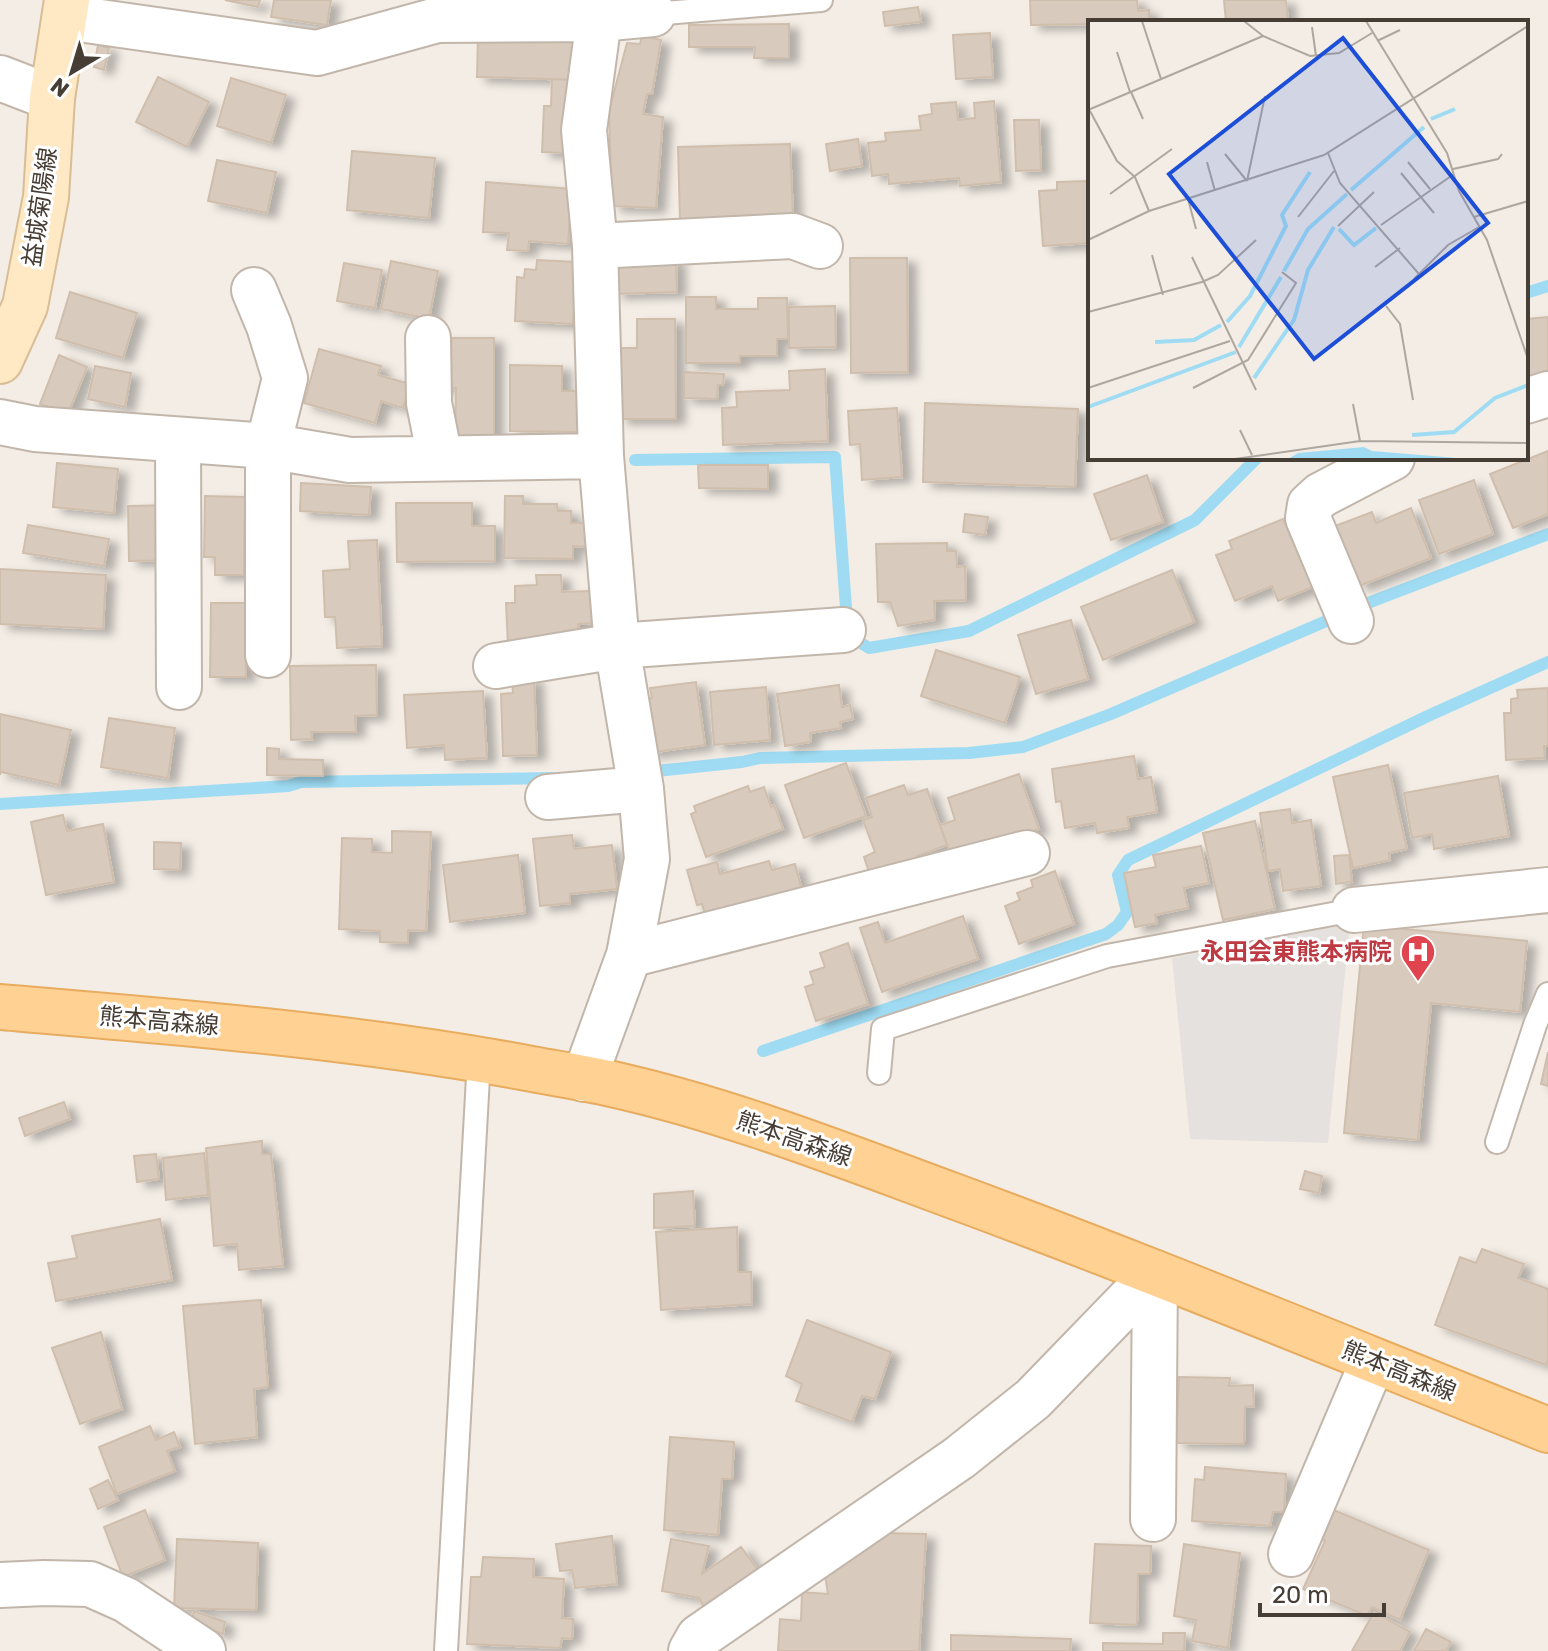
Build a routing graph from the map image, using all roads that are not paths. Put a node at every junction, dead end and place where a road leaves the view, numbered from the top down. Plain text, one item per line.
1 (821, 0) edge
2 (655, 7) edge
3 (66, 8) edge
4 (599, 19) junction
5 (0, 78) edge
6 (52, 98) junction
7 (595, 246) junction
8 (820, 246) dead end
9 (254, 290) dead end
10 (428, 338) dead end
11 (0, 361) edge
12 (1548, 394) edge
13 (1528, 400) edge
14 (0, 422) edge
15 (178, 440) junction
16 (268, 446) junction
17 (601, 456) junction
18 (440, 458) junction
19 (1388, 460) edge
20 (1351, 621) dead end
21 (843, 630) dead end
22 (617, 646) junction
23 (268, 655) dead end
24 (496, 666) dead end
25 (179, 687) dead end
26 (641, 789) junction
27 (548, 797) dead end
28 (1027, 853) dead end
29 (1548, 890) edge
30 (1354, 910) joint
31 (629, 955) junction
32 (1548, 994) edge
33 (0, 1007) edge
34 (479, 1059) junction
35 (879, 1073) dead end
36 (584, 1079) junction
37 (1497, 1142) dead end
38 (1155, 1273) junction
39 (1373, 1361) junction
40 (1548, 1430) edge
41 (1153, 1519) dead end
42 (1291, 1554) dead end
43 (0, 1585) edge
44 (203, 1651) edge
45 (446, 1651) edge
46 (691, 1651) edge

1 - 2 lane
2 - 4 street
3 - 4 street
3 - 6 main road, 益城菊陽線
4 - 7 street
5 - 6 street
6 - 11 main road, 益城菊陽線
7 - 8 street
7 - 17 street
9 - 16 street
10 - 18 street
12 - 13 street
14 - 15 street
15 - 16 street
15 - 25 street
16 - 18 street
16 - 23 street
17 - 18 street
17 - 22 street
19 - 20 street
21 - 22 street
22 - 24 street
22 - 26 street
26 - 27 street
26 - 31 street
28 - 31 street
29 - 30 street
30 - 35 lane
31 - 36 street
32 - 37 lane
33 - 34 main road, 熊本高森線
34 - 36 main road, 熊本高森線
34 - 45 lane
36 - 38 main road, 熊本高森線
38 - 39 main road, 熊本高森線
38 - 41 street
38 - 46 street
39 - 40 main road, 熊本高森線
39 - 42 street
43 - 44 street

